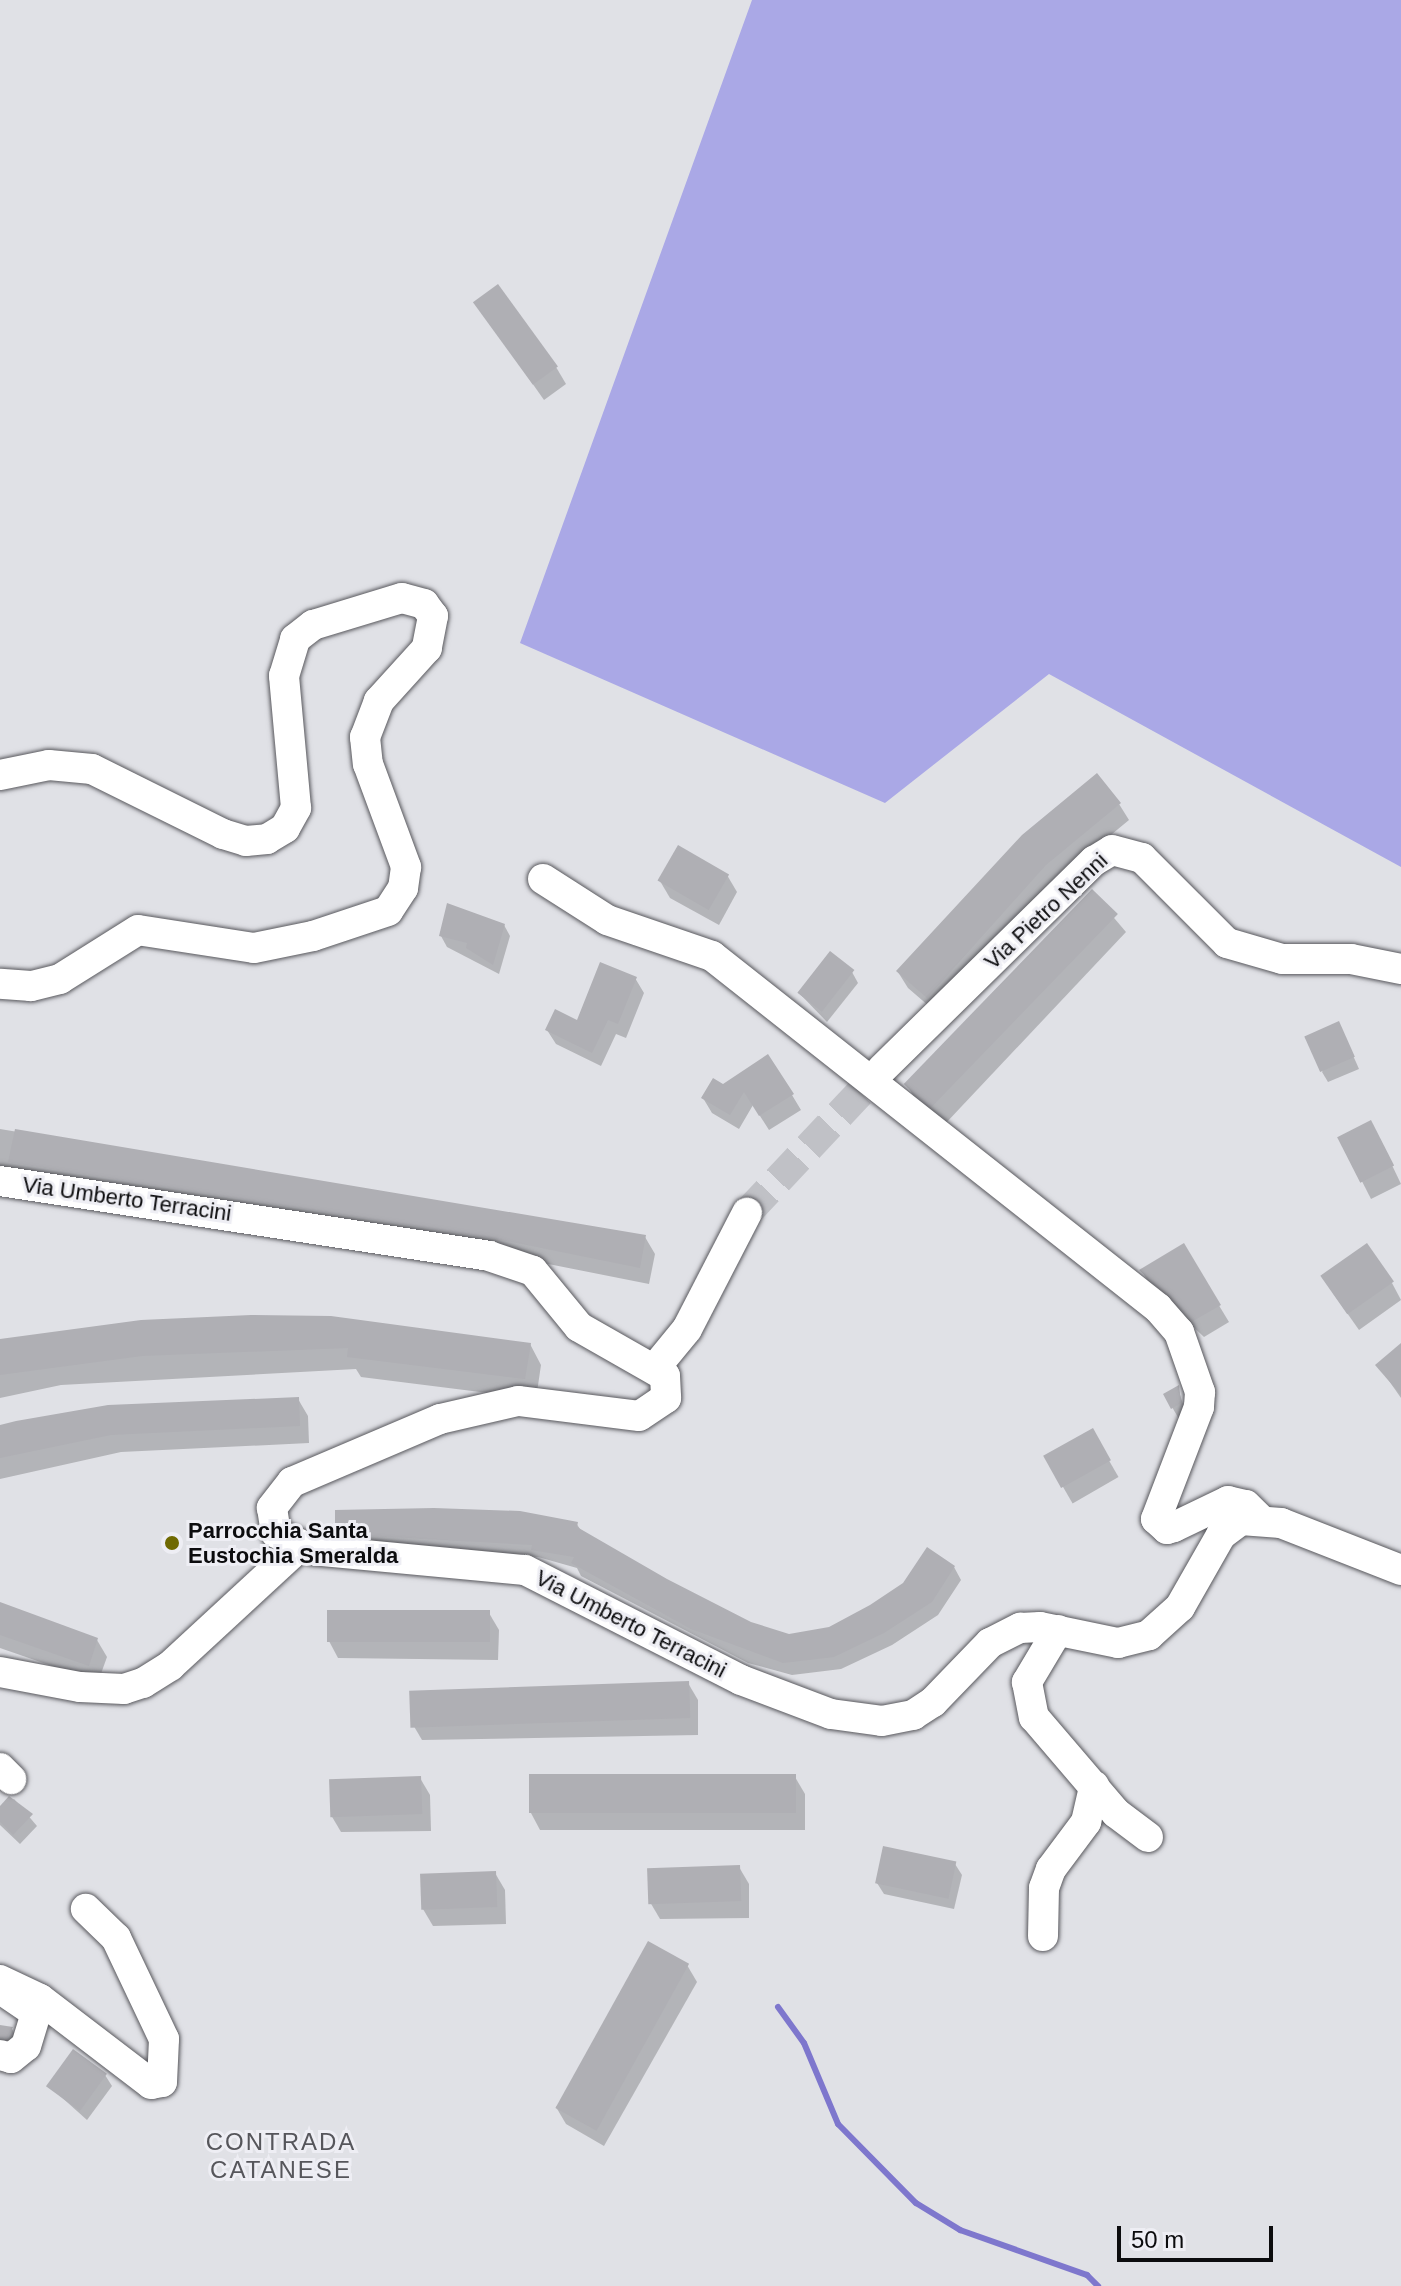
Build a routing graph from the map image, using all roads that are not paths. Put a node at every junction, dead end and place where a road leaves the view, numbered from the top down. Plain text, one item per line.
1 (0, 775) edge
2 (543, 879) dead end
3 (1401, 969) edge
4 (0, 984) edge
5 (882, 1069) tunnel mouth
6 (0, 1181) edge
7 (747, 1213) tunnel mouth
8 (655, 1368) junction
9 (1259, 1518) junction
10 (299, 1547) junction
11 (1401, 1570) edge
12 (1058, 1630) junction
13 (0, 1672) edge
14 (1094, 1786) junction
15 (1148, 1837) dead end
16 (86, 1909) dead end
17 (1043, 1936) dead end
18 (0, 1980) edge
19 (0, 1990) edge
20 (0, 2055) edge

1 - 4 street
2 - 9 street
3 - 5 street, Via Pietro Nenni
6 - 8 street, Via Umberto Terracini
7 - 8 street
8 - 10 street
9 - 11 street
9 - 12 street, Via Umberto Terracini
10 - 12 street, Via Umberto Terracini
10 - 13 street
12 - 14 street
14 - 15 street
14 - 17 street
16 - 18 street
19 - 20 street

